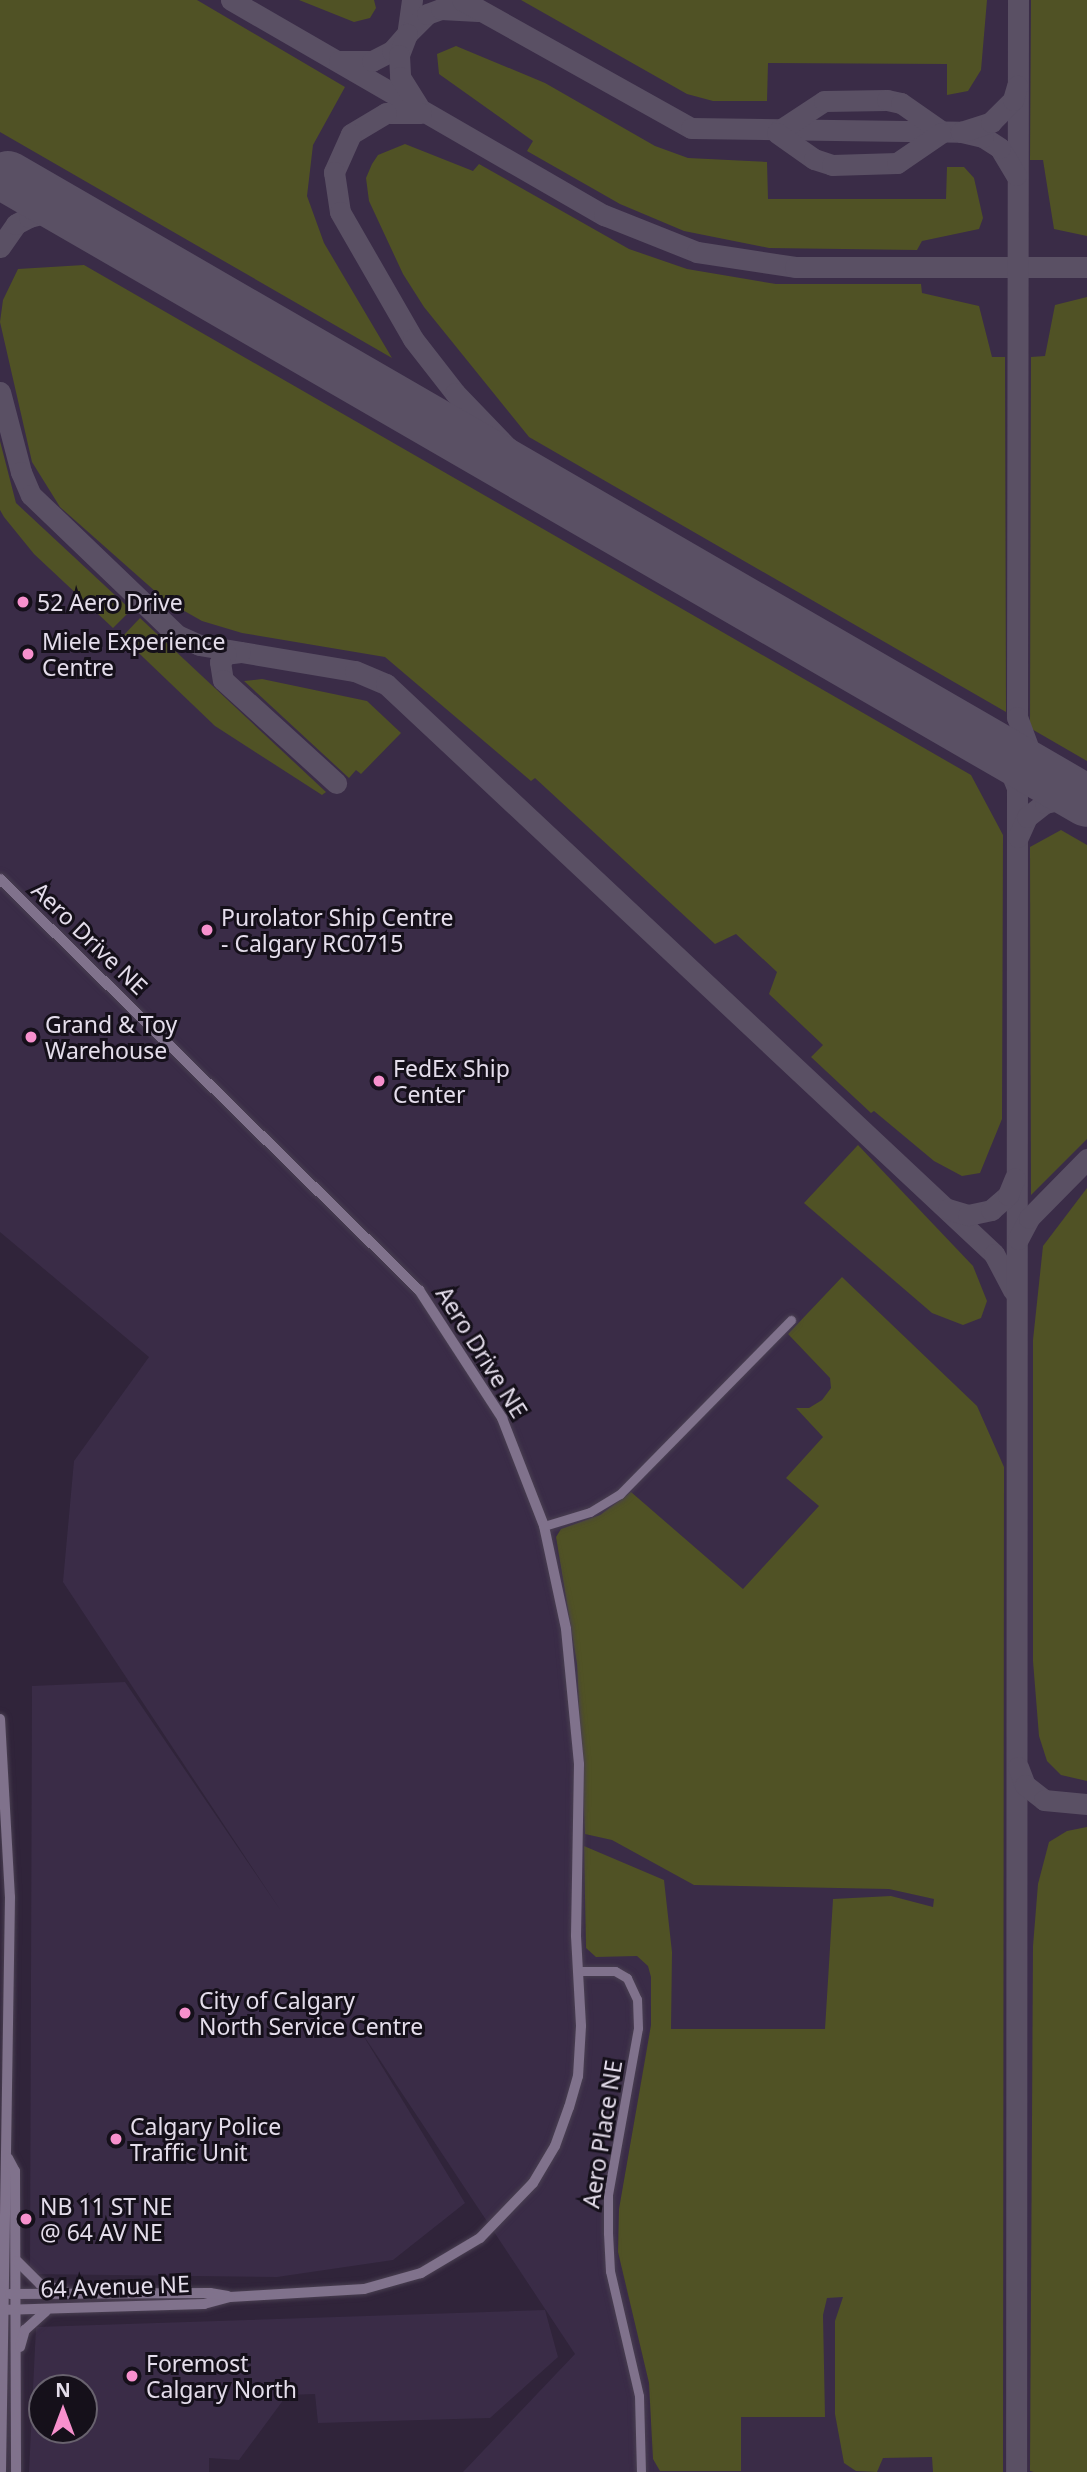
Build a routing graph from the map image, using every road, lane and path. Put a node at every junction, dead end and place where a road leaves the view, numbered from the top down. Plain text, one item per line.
1 (0, 879) edge
2 (791, 1320) dead end
3 (544, 1527) junction
4 (0, 1719) edge
5 (578, 1971) junction
6 (5, 2086) edge
7 (8, 2158) junction
8 (1, 2240) edge
9 (17, 2262) junction
10 (1, 2294) edge
11 (16, 2294) junction
12 (83, 2294) junction
13 (230, 2297) junction
14 (6, 2310) edge
15 (46, 2311) junction
16 (1, 2350) edge
17 (16, 2364) junction
18 (16, 2444) junction
19 (1, 2472) edge
20 (16, 2472) edge
21 (641, 2472) edge

1 - 3 street, Aero Drive NE
2 - 3 street
3 - 5 street, Aero Drive NE
4 - 6 street
5 - 13 street, 64 Avenue NE
5 - 21 street, Aero Place NE
6 - 7 street
7 - 8 street
7 - 9 street
8 - 10 street
9 - 11 street
9 - 12 street
10 - 11 street, 64 Avenue NE
10 - 14 street
11 - 12 street, 64 Avenue NE
11 - 14 street
12 - 13 street, 64 Avenue NE
13 - 15 street, 64 Avenue NE
14 - 15 street, 64 Avenue NE
14 - 16 street
14 - 17 street
14 - 18 street
15 - 17 street
16 - 19 street
17 - 18 street
18 - 20 street

